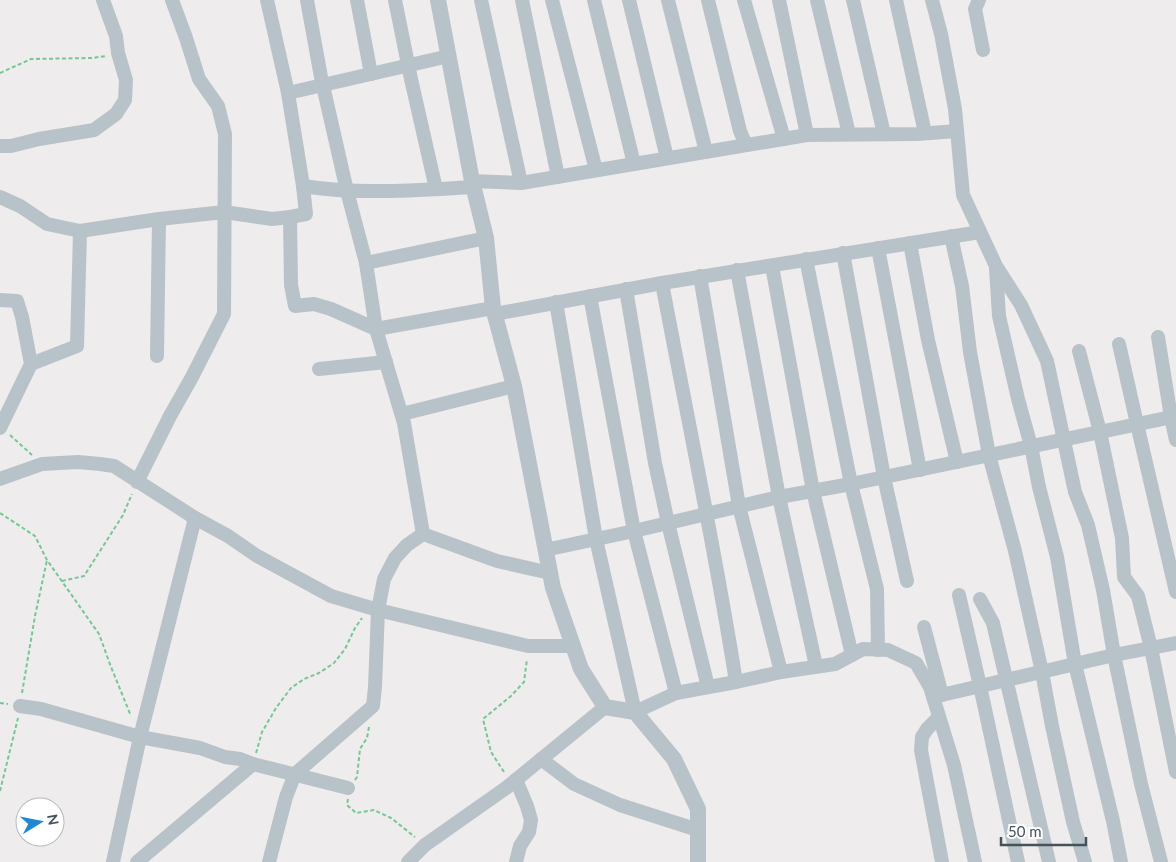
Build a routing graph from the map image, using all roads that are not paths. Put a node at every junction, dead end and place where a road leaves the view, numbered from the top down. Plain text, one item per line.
1 (102, 0) edge
2 (172, 0) edge
3 (267, 0) edge
4 (306, 0) edge
5 (357, 0) edge
6 (395, 0) edge
7 (438, 0) edge
8 (481, 0) edge
9 (522, 0) edge
10 (552, 0) edge
11 (594, 0) edge
12 (630, 0) edge
13 (668, 0) edge
14 (708, 0) edge
15 (744, 0) edge
16 (779, 0) edge
17 (817, 0) edge
18 (853, 0) edge
19 (896, 0) edge
20 (932, 0) edge
21 (979, 0) edge
22 (982, 50) dead end
23 (449, 56) junction
24 (408, 65) junction
25 (371, 74) junction
26 (323, 85) junction
27 (288, 93) junction
28 (957, 131) junction
29 (925, 133) junction
30 (848, 134) junction
31 (884, 134) junction
32 (807, 135) junction
33 (784, 138) junction
34 (746, 145) junction
35 (0, 146) edge
36 (706, 152) junction
37 (667, 158) junction
38 (634, 164) junction
39 (596, 170) junction
40 (558, 177) junction
41 (521, 183) junction
42 (473, 184) junction
43 (303, 186) junction
44 (436, 189) junction
45 (347, 190) junction
46 (0, 197) edge
47 (224, 212) junction
48 (290, 217) junction
49 (159, 219) junction
50 (80, 231) junction
51 (980, 232) junction
52 (951, 236) junction
53 (486, 238) junction
54 (910, 243) junction
55 (878, 248) junction
56 (844, 253) junction
57 (806, 260) junction
58 (366, 264) junction
59 (772, 266) junction
60 (996, 266) junction
61 (737, 270) junction
62 (700, 276) junction
63 (662, 282) junction
64 (626, 289) junction
65 (590, 296) junction
66 (0, 300) edge
67 (556, 302) junction
68 (494, 311) junction
69 (376, 329) junction
70 (1158, 337) dead end
71 (1119, 344) dead end
72 (1078, 351) dead end
73 (157, 356) dead end
74 (386, 362) junction
75 (31, 364) junction
76 (319, 369) dead end
77 (514, 386) junction
78 (402, 414) junction
79 (1173, 417) edge
80 (1137, 424) junction
81 (0, 427) edge
82 (1100, 432) junction
83 (1064, 439) junction
84 (1176, 440) edge
85 (1031, 446) junction
86 (989, 455) junction
87 (957, 462) junction
88 (920, 470) junction
89 (884, 477) junction
90 (0, 479) edge
91 (137, 482) junction
92 (851, 484) junction
93 (813, 491) junction
94 (778, 497) junction
95 (739, 506) junction
96 (706, 514) junction
97 (196, 518) junction
98 (668, 523) junction
99 (634, 531) junction
100 (423, 534) junction
101 (596, 539) junction
102 (545, 550) junction
103 (550, 573) junction
104 (907, 581) dead end
105 (1176, 592) edge
106 (959, 595) dead end
107 (980, 599) dead end
108 (378, 610) junction
109 (924, 627) dead end
110 (1176, 643) edge
111 (574, 646) junction
112 (1152, 648) junction
113 (878, 650) junction
114 (852, 655) junction
115 (1114, 655) junction
116 (1075, 664) junction
117 (816, 666) junction
118 (781, 672) junction
119 (1042, 672) junction
120 (1006, 680) junction
121 (736, 682) junction
122 (980, 686) junction
123 (708, 687) junction
124 (676, 693) junction
125 (937, 696) junction
126 (20, 706) road end
127 (605, 707) junction
128 (635, 712) junction
129 (938, 718) junction
130 (140, 737) junction
131 (542, 759) junction
132 (253, 764) junction
133 (1176, 772) edge
134 (294, 774) junction
135 (514, 782) junction
136 (348, 788) road end
137 (698, 830) junction
138 (113, 862) edge
139 (137, 862) edge
140 (269, 862) edge
141 (408, 862) edge
142 (516, 862) edge
143 (698, 862) edge
144 (942, 862) edge
145 (975, 862) edge
146 (1018, 862) edge
147 (1050, 862) edge
148 (1085, 862) edge
149 (1121, 862) edge
150 (1161, 862) edge

1 - 35 street
2 - 47 street
3 - 27 street
4 - 26 street
5 - 25 street
6 - 24 street
7 - 23 street
8 - 41 street
9 - 40 street
10 - 39 street
11 - 38 street
12 - 37 street
13 - 36 street
14 - 34 street
15 - 33 street
16 - 32 street
17 - 30 street
18 - 31 street
19 - 29 street
20 - 28 street
21 - 22 street
23 - 24 street
23 - 42 street
24 - 25 street
24 - 44 street
25 - 26 street
26 - 27 street
26 - 45 street
27 - 43 street
28 - 29 street
28 - 51 street
29 - 31 street
30 - 31 street
30 - 32 street
32 - 33 street
33 - 34 street
34 - 36 street
36 - 37 street
37 - 38 street
38 - 39 street
39 - 40 street
40 - 41 street
41 - 42 street
42 - 44 street
42 - 53 street
43 - 45 street
43 - 48 street
44 - 45 street
45 - 58 street
46 - 50 street
47 - 48 street
47 - 49 street
47 - 91 street
48 - 69 street
49 - 50 street
49 - 73 street
50 - 75 street
51 - 52 street
51 - 60 street
52 - 54 street
52 - 86 street
53 - 58 street
53 - 68 street
54 - 55 street
54 - 87 street
55 - 56 street
55 - 88 street
56 - 57 street
56 - 89 street
57 - 59 street
57 - 92 street
58 - 69 street
59 - 61 street
59 - 93 street
60 - 83 street
60 - 85 street
61 - 62 street
61 - 94 street
62 - 63 street
62 - 95 street
63 - 64 street
63 - 96 street
64 - 65 street
64 - 98 street
65 - 67 street
65 - 99 street
66 - 75 street
67 - 68 street
67 - 101 street
68 - 69 street
68 - 77 street
69 - 74 street
70 - 79 street
71 - 80 street
72 - 82 street
74 - 76 street
74 - 78 street
75 - 81 street
77 - 78 street
77 - 102 street
78 - 100 street
79 - 80 street
79 - 84 street
80 - 82 street
80 - 105 street
82 - 83 street
82 - 112 street
83 - 85 street
83 - 115 street
85 - 86 street
85 - 116 street
86 - 87 street
86 - 119 street
87 - 88 street
88 - 89 street
89 - 92 street
89 - 104 street
90 - 91 street
91 - 97 street
92 - 93 street
92 - 113 street
93 - 94 street
93 - 114 street
94 - 95 street
94 - 117 street
95 - 96 street
95 - 118 street
96 - 98 street
96 - 121 street
97 - 108 street
97 - 130 street
98 - 99 street
98 - 123 street
99 - 101 street
99 - 124 street
100 - 103 street
100 - 108 street
101 - 102 street
101 - 128 street
102 - 103 street
103 - 111 street
106 - 122 street
107 - 120 street
108 - 111 street
108 - 134 street
109 - 125 street
110 - 112 street
111 - 127 street
112 - 115 street
112 - 133 street
113 - 114 street
113 - 125 street
114 - 117 street
115 - 116 street
115 - 150 street
116 - 119 street
116 - 149 street
117 - 118 street
118 - 121 street
119 - 120 street
119 - 148 street
120 - 122 street
120 - 147 street
121 - 123 street
122 - 125 street
122 - 146 street
123 - 124 street
124 - 128 street
125 - 129 street
126 - 130 street
127 - 128 street
127 - 131 street
128 - 137 street
129 - 144 street
129 - 145 street
130 - 132 street
130 - 138 street
131 - 135 street
131 - 137 street
132 - 134 street
132 - 139 street
134 - 136 street
134 - 140 street
135 - 141 street
135 - 142 street
137 - 143 street

